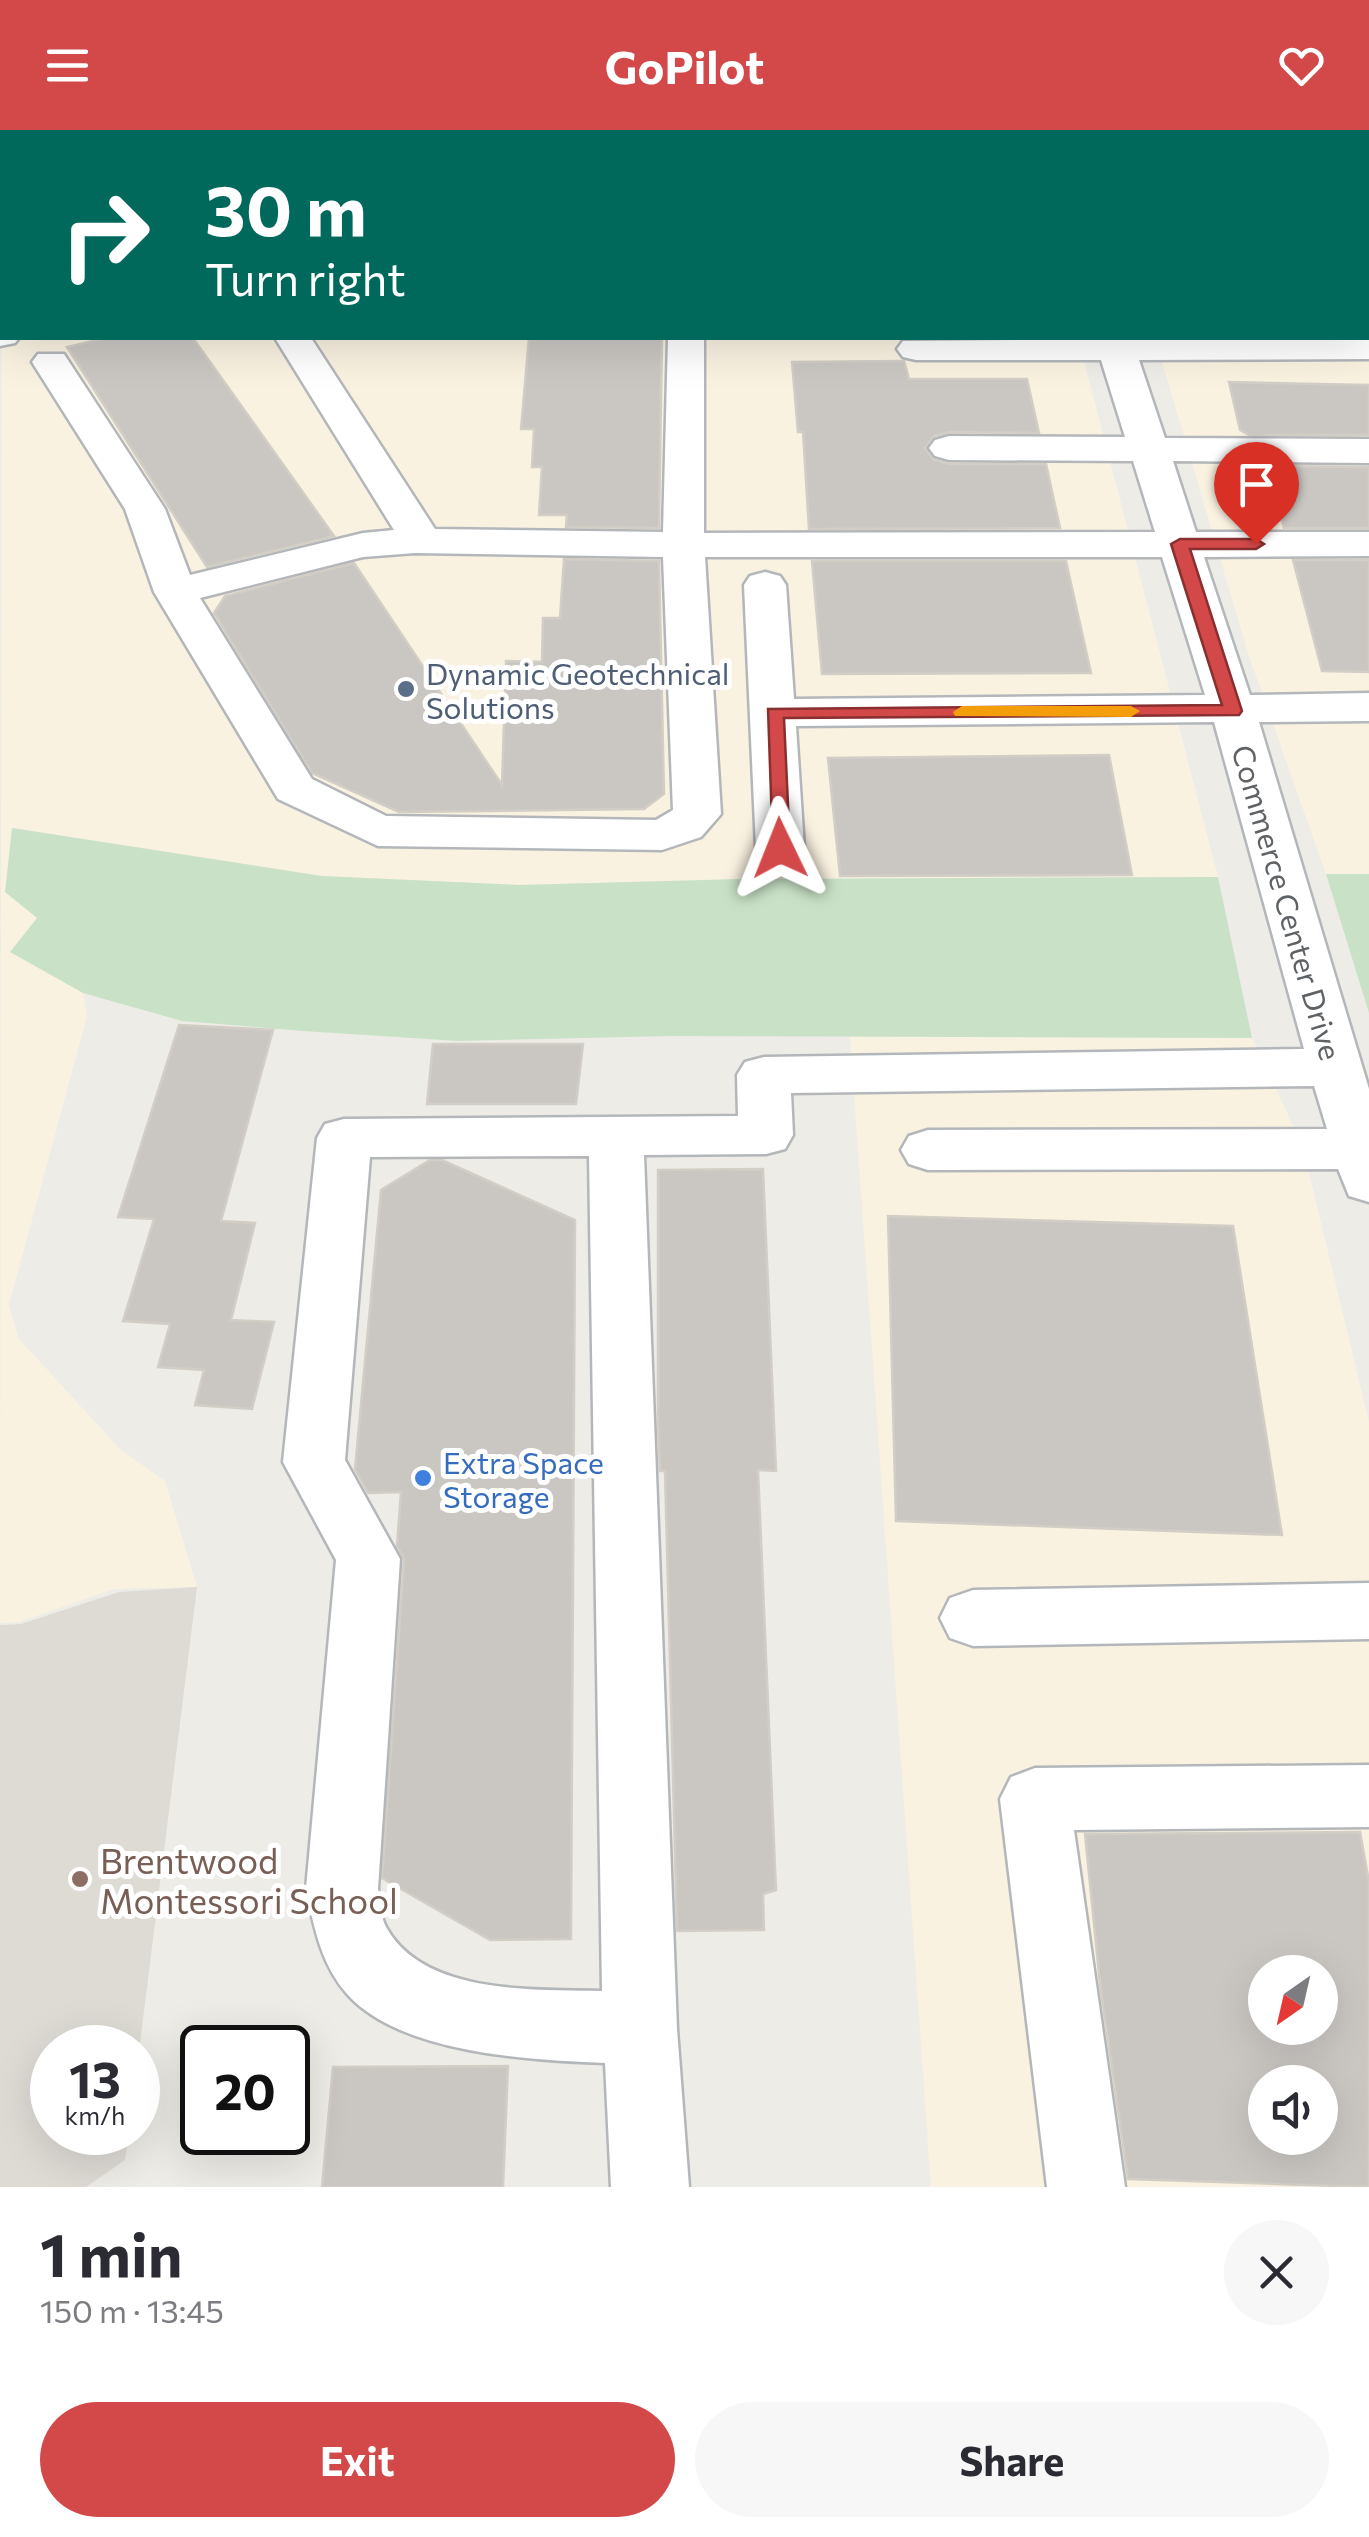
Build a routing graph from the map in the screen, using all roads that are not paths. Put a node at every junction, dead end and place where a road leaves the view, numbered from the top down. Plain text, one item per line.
1 (294, 340) edge
2 (686, 340) edge
3 (1115, 342) edge
4 (1369, 348) edge
5 (916, 349) dead end
6 (52, 362) dead end
7 (948, 448) dead end
8 (1149, 449) junction
9 (1369, 451) edge
10 (422, 541) junction
11 (1180, 544) junction
12 (1369, 544) edge
13 (683, 545) junction
14 (765, 585) dead end
15 (175, 592) junction
16 (1369, 707) edge
17 (1233, 711) junction
18 (775, 713) junction
19 (780, 848) dead end
20 (1345, 1057) edge
21 (616, 1136) junction
22 (928, 1150) dead end
23 (1364, 1166) edge
24 (1369, 1611) edge
25 (973, 1618) dead end
26 (1369, 1796) edge
27 (640, 2029) junction
28 (650, 2187) edge
29 (1086, 2187) edge

1 - 10 street
2 - 13 street
3 - 4 street
3 - 5 street
3 - 8 street, Commerce Center Drive
6 - 15 street
7 - 8 street
8 - 9 street
8 - 11 street, Commerce Center Drive
10 - 13 street
10 - 15 street
11 - 12 street
11 - 13 street
11 - 17 street, Commerce Center Drive
13 - 15 street
14 - 18 street
16 - 17 street
17 - 18 street
17 - 20 street, Commerce Center Drive
18 - 19 street
20 - 21 street
20 - 23 street, Commerce Center Drive
21 - 27 street
21 - 27 street
22 - 23 street
24 - 25 street
26 - 29 street
27 - 28 street

